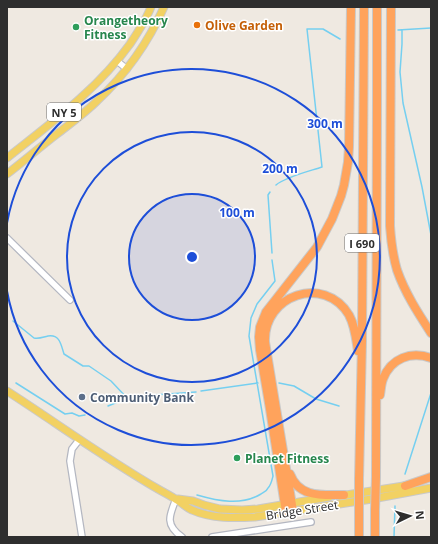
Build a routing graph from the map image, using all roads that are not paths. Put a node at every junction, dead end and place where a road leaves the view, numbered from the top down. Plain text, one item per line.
1 (151, 7) edge
2 (164, 7) edge
3 (351, 7) edge
4 (360, 7) edge
5 (364, 7) edge
6 (377, 7) edge
7 (381, 7) edge
8 (391, 7) edge
9 (364, 35) junction
10 (117, 61) junction
11 (127, 68) junction
12 (377, 99) junction
13 (7, 158) edge
14 (7, 174) edge
15 (7, 238) edge
16 (70, 300) dead end
17 (431, 334) edge
18 (431, 358) edge
19 (361, 374) junction
20 (7, 391) edge
21 (376, 415) junction
22 (80, 440) junction
23 (285, 462) junction
24 (431, 477) edge
25 (431, 482) edge
26 (405, 486) junction
27 (431, 488) edge
28 (344, 495) junction
29 (176, 499) junction
30 (289, 508) junction
31 (311, 522) dead end
32 (82, 537) edge
33 (182, 537) edge
34 (212, 537) edge
35 (359, 537) edge
36 (375, 537) edge

1 - 10 main road, NY 5
2 - 11 main road, NY 5
3 - 30 highway
4 - 9 highway
5 - 9 highway, I 690
6 - 12 highway, I 690
7 - 12 highway
8 - 17 highway
9 - 19 highway, I 690
10 - 11 street
10 - 13 main road, NY 5
11 - 14 main road, NY 5
12 - 21 highway, I 690
15 - 16 street
18 - 21 highway
19 - 23 highway
19 - 35 highway, I 690, bridge
20 - 22 main road, Bridge Street
21 - 36 highway, I 690, bridge
22 - 29 main road, Bridge Street
22 - 32 street
23 - 28 highway
23 - 30 highway
24 - 26 highway
25 - 26 main road, Bridge Street
26 - 28 main road, Bridge Street
27 - 30 main road, Bridge Street
28 - 30 main road, Bridge Street
29 - 30 main road, Bridge Street
29 - 33 street
31 - 34 street

